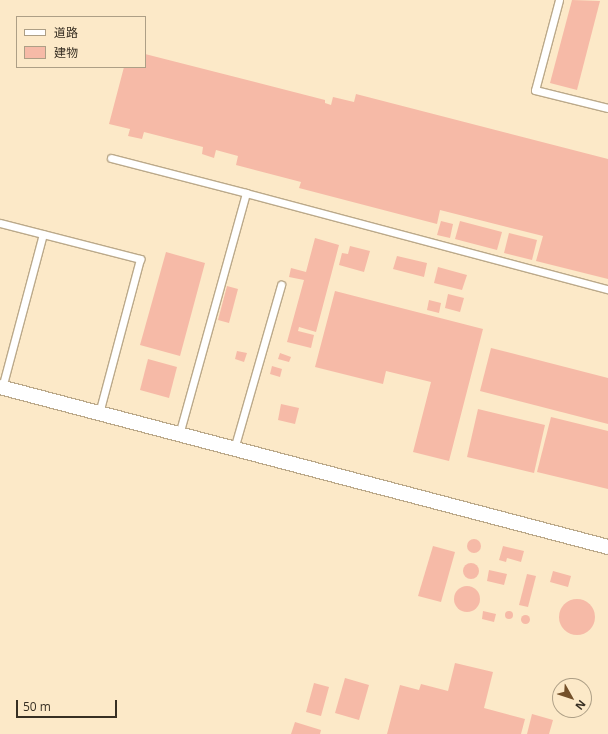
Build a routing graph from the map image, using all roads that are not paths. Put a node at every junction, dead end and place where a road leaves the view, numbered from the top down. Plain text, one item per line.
1 (559, 0) edge
2 (608, 108) edge
3 (111, 158) dead end
4 (246, 193) junction
5 (0, 223) edge
6 (43, 234) junction
7 (281, 285) dead end
8 (608, 289) edge
9 (1, 387) edge
10 (99, 413) junction
11 (179, 434) junction
12 (234, 448) junction
13 (608, 546) edge

1 - 2 lane
3 - 4 lane
4 - 8 lane
4 - 11 lane
5 - 6 lane
6 - 9 lane
6 - 10 lane
7 - 12 lane
9 - 10 street
10 - 11 street
11 - 12 street
12 - 13 street

